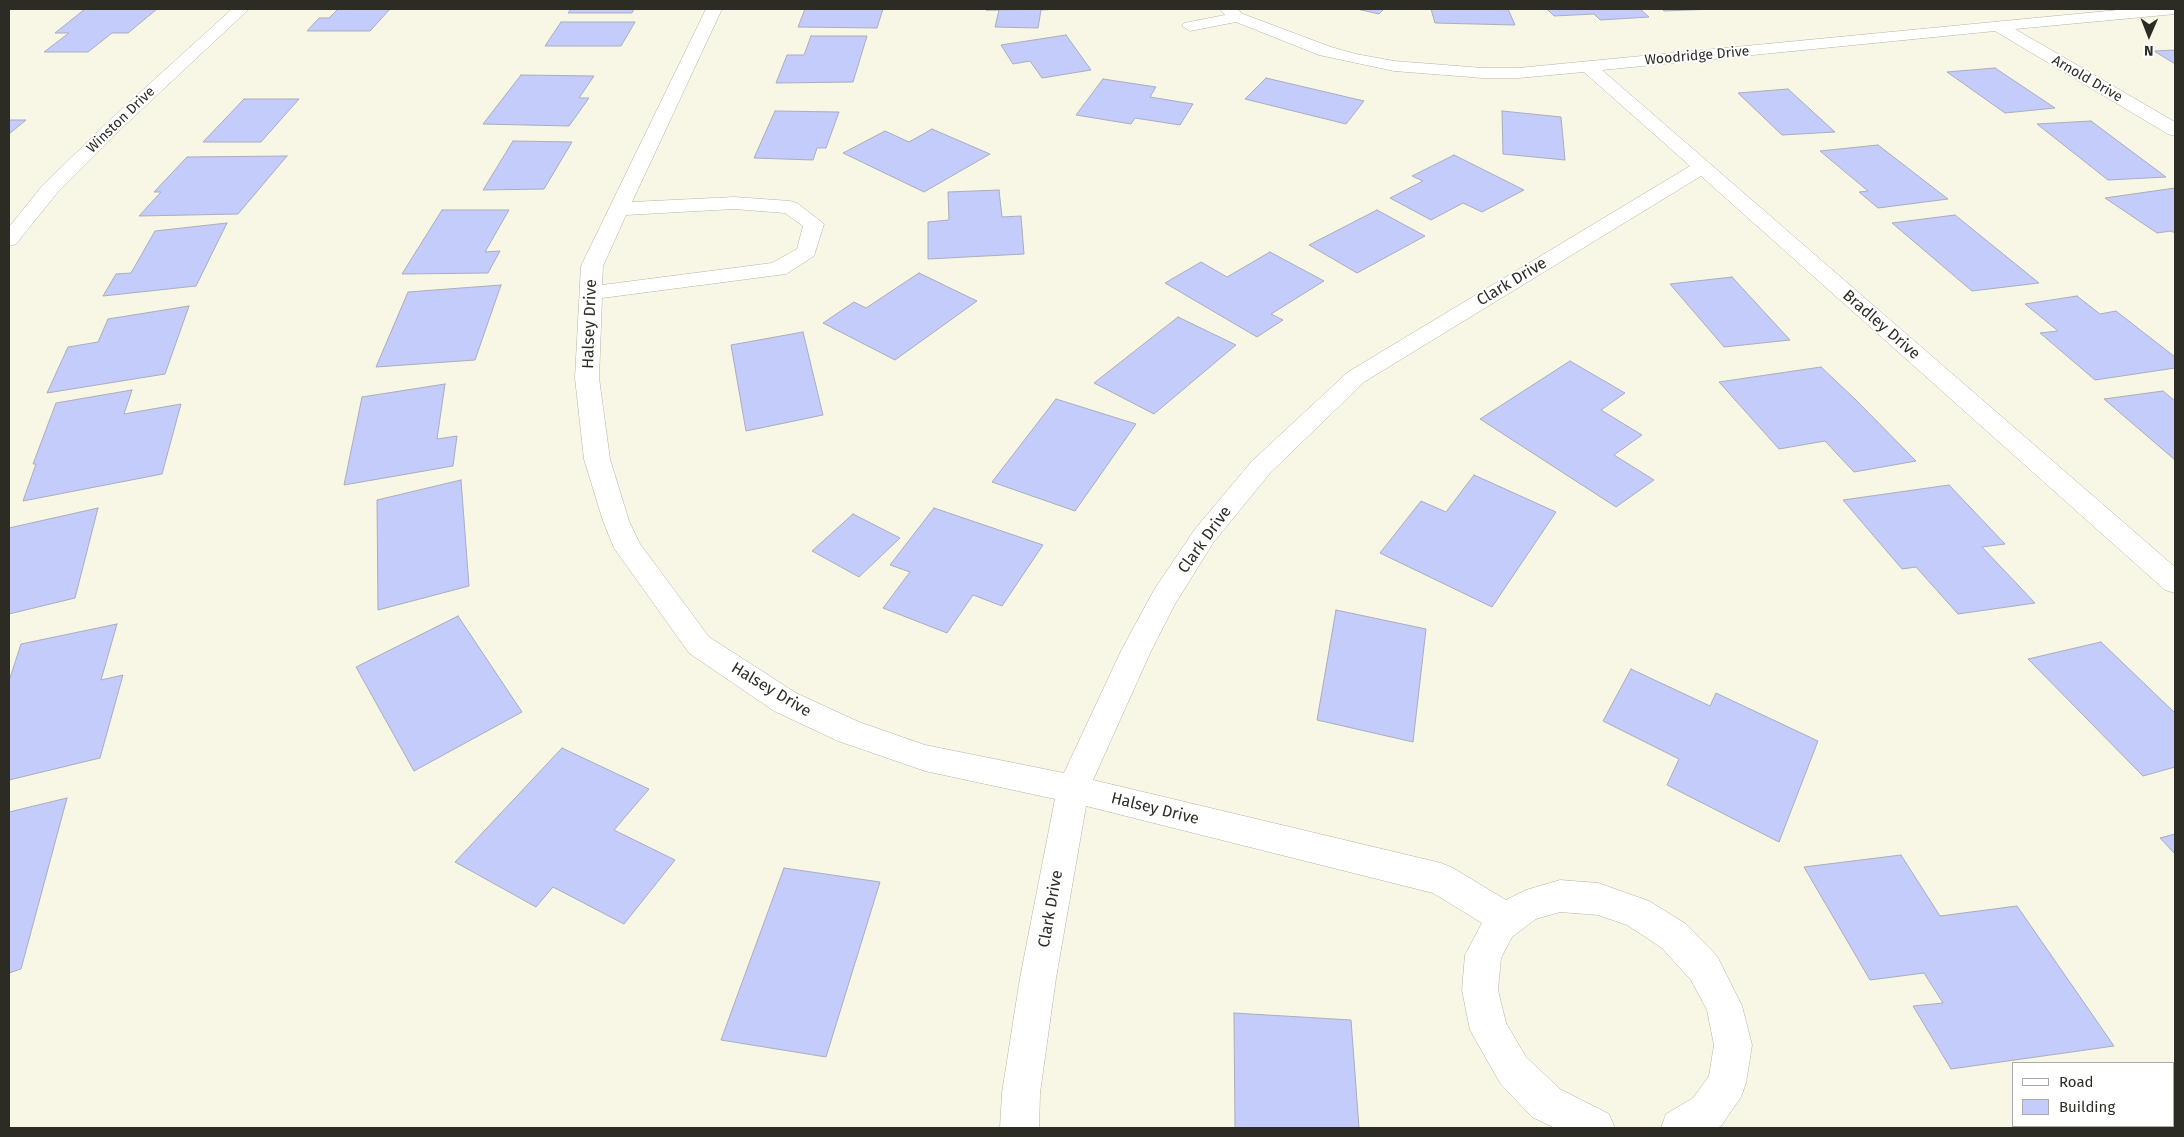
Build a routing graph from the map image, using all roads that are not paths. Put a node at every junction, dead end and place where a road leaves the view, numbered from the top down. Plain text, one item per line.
1 (241, 9) edge
2 (714, 9) edge
3 (2175, 9) edge
4 (1233, 13) edge
5 (1190, 26) dead end
6 (1999, 27) junction
7 (1588, 66) junction
8 (2175, 130) edge
9 (1701, 166) junction
10 (619, 209) junction
11 (9, 240) edge
12 (591, 294) junction
13 (2175, 583) edge
14 (1073, 789) junction
15 (1508, 920) junction
16 (1019, 1128) edge
17 (1594, 1128) edge
18 (1680, 1128) edge

1 - 11 street, Winston Drive
2 - 10 street, Halsey Drive
3 - 6 street, Woodridge Drive
4 - 5 street
4 - 7 street, Woodridge Drive
6 - 7 street, Woodridge Drive
6 - 8 street, Arnold Drive
7 - 9 street, Bradley Drive
9 - 13 street, Bradley Drive
9 - 14 street, Clark Drive
10 - 12 street, Halsey Drive
10 - 12 street
12 - 14 street, Halsey Drive
14 - 15 street, Halsey Drive
14 - 16 street, Clark Drive
15 - 17 street
15 - 18 street

